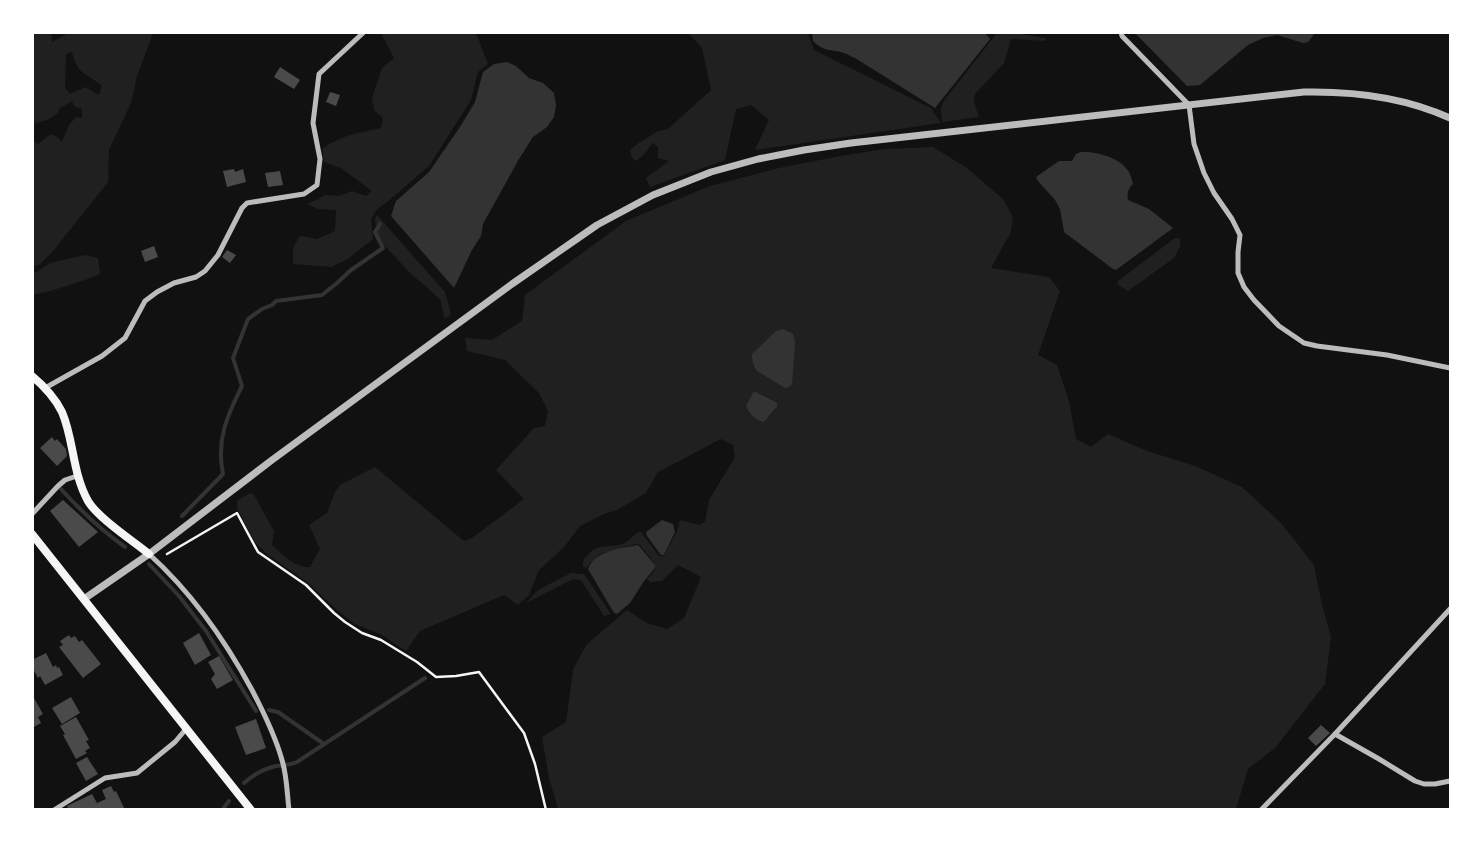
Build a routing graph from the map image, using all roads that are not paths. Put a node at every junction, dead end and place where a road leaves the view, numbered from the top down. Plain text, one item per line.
1 (364, 32) edge
2 (1121, 32) edge
3 (1189, 105) junction
4 (1450, 118) edge
5 (1450, 368) edge
6 (32, 376) edge
7 (45, 388) junction
8 (77, 476) junction
9 (32, 514) edge
10 (32, 534) edge
11 (148, 554) junction
12 (84, 600) junction
13 (1450, 609) edge
14 (186, 729) junction
15 (1335, 734) junction
16 (1450, 781) edge
17 (54, 810) edge
18 (251, 810) edge
19 (288, 810) edge
20 (1261, 810) edge

1 - 7 street
2 - 3 street
3 - 4 street
3 - 5 street
3 - 11 street
6 - 7 main road
7 - 8 main road
8 - 9 street
8 - 11 main road
10 - 12 main road
11 - 12 street
11 - 19 street
12 - 14 main road
13 - 15 street
14 - 17 street
14 - 18 main road
15 - 16 street
15 - 20 street

